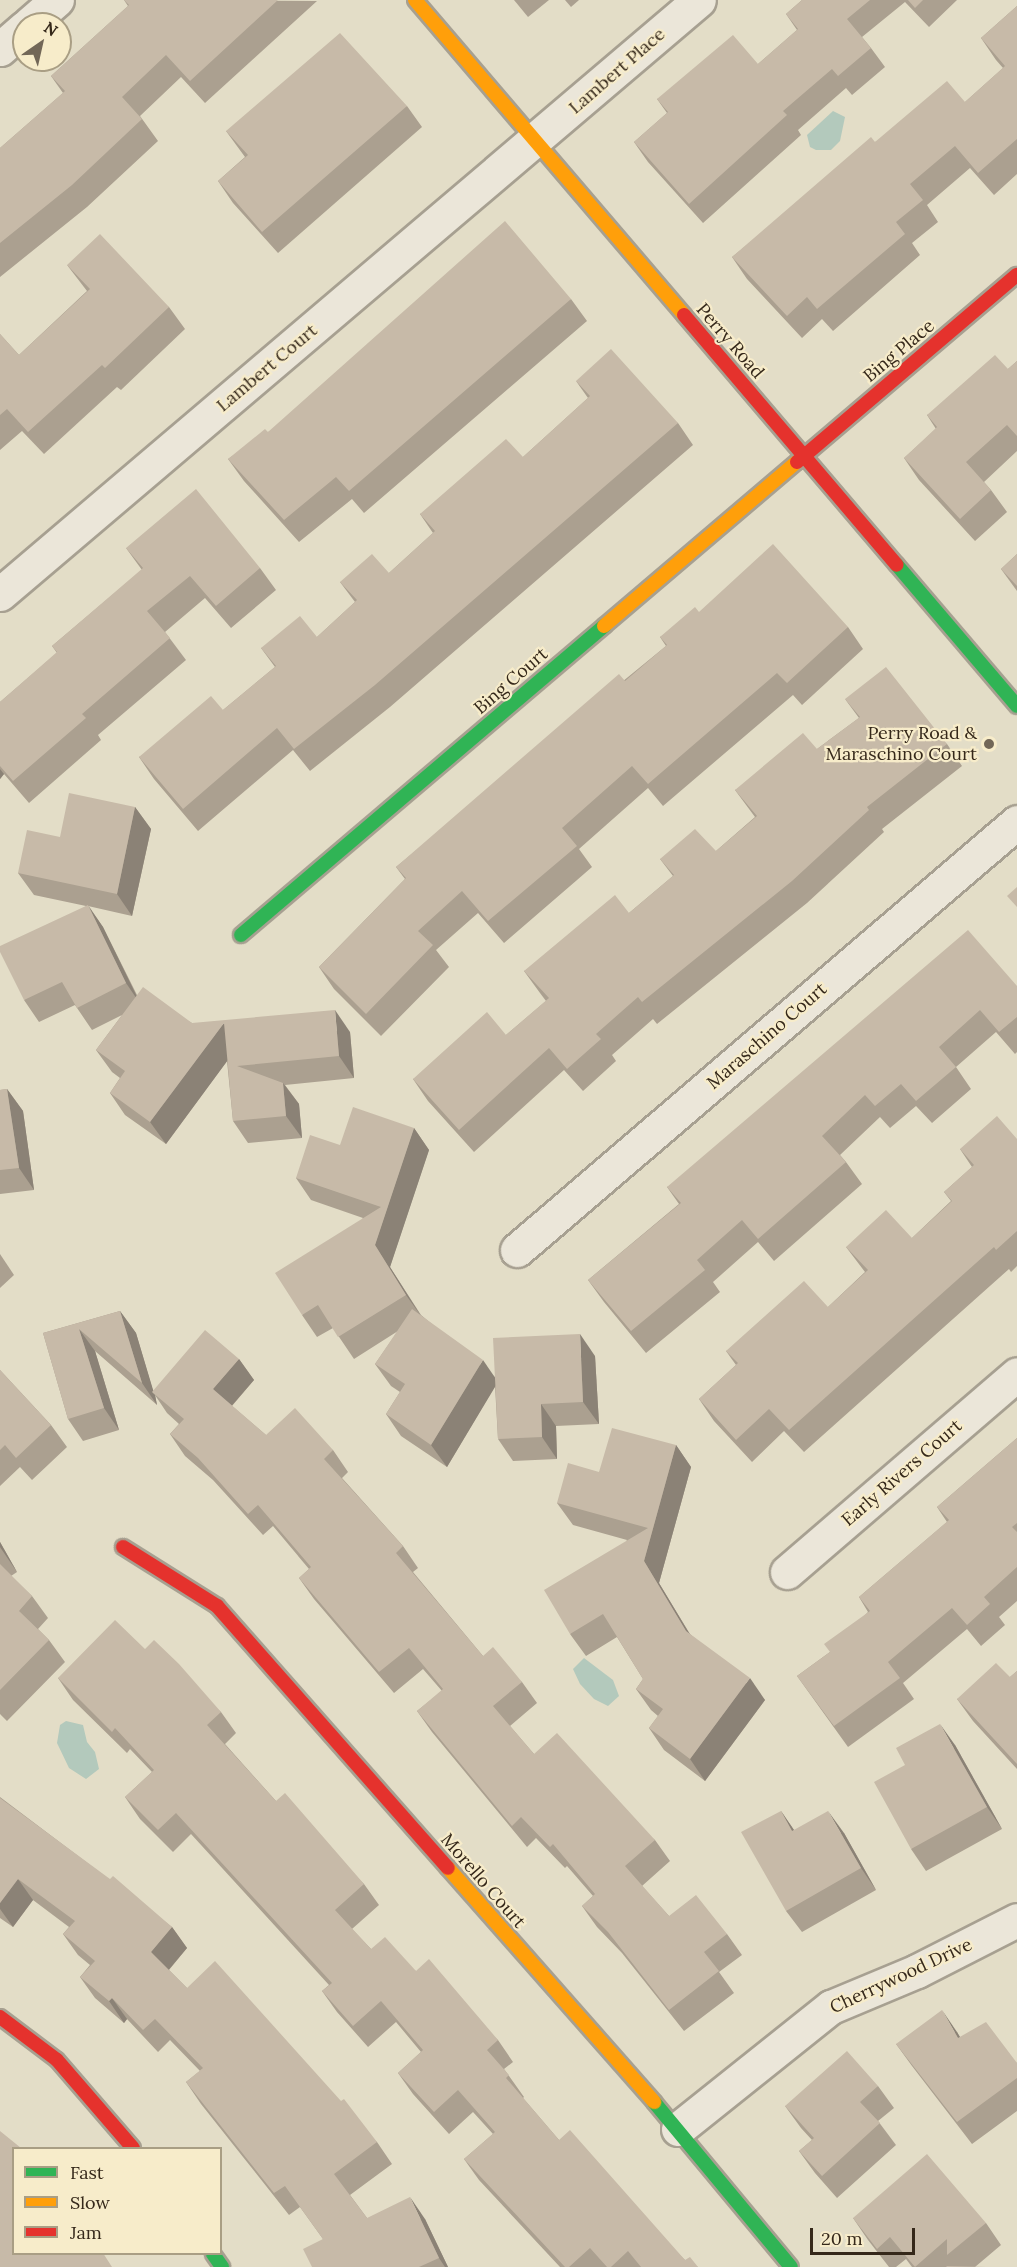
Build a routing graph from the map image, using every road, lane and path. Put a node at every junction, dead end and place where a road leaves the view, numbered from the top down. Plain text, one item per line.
1 (57, 0) edge
2 (415, 0) edge
3 (699, 0) edge
4 (43, 12) edge
5 (12, 38) edge
6 (0, 49) edge
7 (535, 141) junction
8 (1017, 275) edge
9 (804, 454) junction
10 (0, 594) edge
11 (1017, 706) edge
12 (1017, 822) edge
13 (241, 935) dead end
14 (517, 1250) dead end
15 (1017, 1374) edge
16 (123, 1547) dead end
17 (787, 1572) dead end
18 (1017, 1920) edge
19 (0, 2017) edge
20 (678, 2129) junction
21 (132, 2147) edge
22 (791, 2267) edge

1 - 4 street
2 - 7 street, Perry Road
3 - 7 street, Lambert Place
5 - 6 street
7 - 9 street, Perry Road
7 - 10 street, Lambert Court
8 - 9 street, Bing Place
9 - 11 street, Perry Road
9 - 13 street, Bing Court
12 - 14 street, Maraschino Court
15 - 17 street, Early Rivers Court
16 - 20 street, Morello Court
18 - 20 street, Cherrywood Drive
19 - 21 street
20 - 22 street, Morello Court

